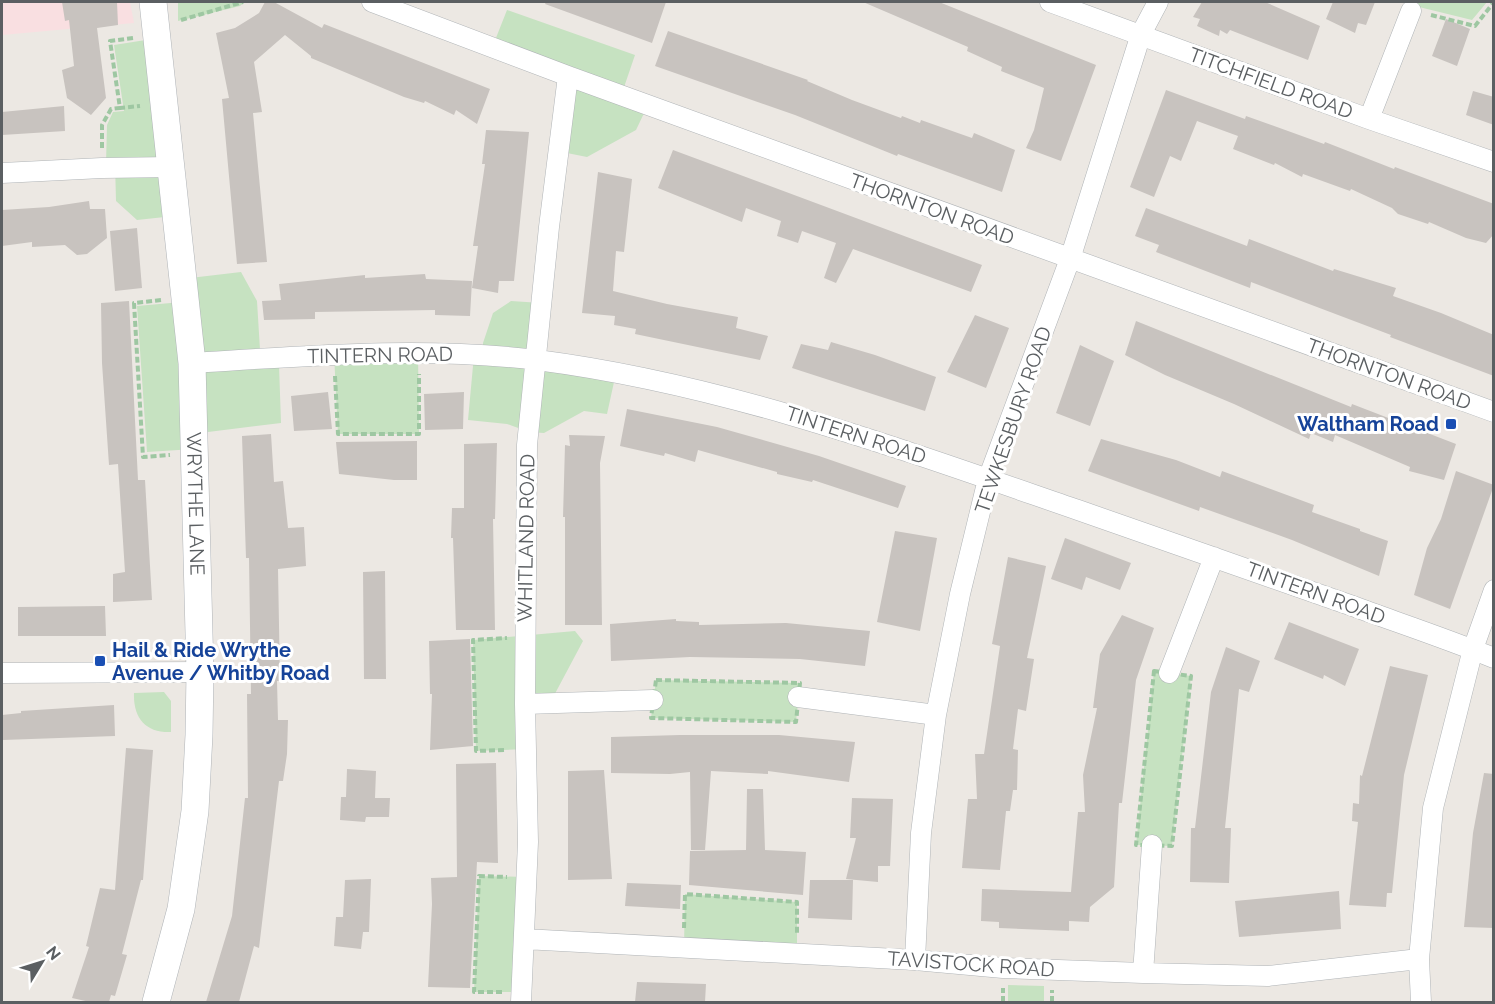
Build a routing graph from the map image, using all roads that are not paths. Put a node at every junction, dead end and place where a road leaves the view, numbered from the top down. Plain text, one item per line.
1 (372, 2) edge
2 (1050, 2) edge
3 (1158, 2) edge
4 (1412, 11) road end
5 (155, 20) edge
6 (1141, 34) junction
7 (568, 76) junction
8 (1369, 119) junction
9 (1494, 162) edge
10 (172, 167) junction
11 (2, 173) edge
12 (1070, 259) junction
13 (537, 360) junction
14 (192, 363) junction
15 (1494, 412) edge
16 (988, 479) junction
17 (1214, 557) junction
18 (1494, 590) edge
19 (1473, 649) junction
20 (1494, 658) edge
21 (200, 672) junction
22 (2, 673) edge
23 (1169, 673) road end
24 (798, 697) road end
25 (653, 700) road end
26 (525, 704) junction
27 (936, 715) junction
28 (1152, 845) road end
29 (524, 939) junction
30 (1419, 959) junction
31 (915, 960) junction
32 (1143, 973) junction
33 (521, 997) edge
34 (156, 1002) edge
35 (1421, 1002) edge

1 - 7 street, THORNTON ROAD
2 - 6 street, TITCHFIELD ROAD
3 - 6 street, TEWKESBURY ROAD
4 - 8 street
5 - 10 main road, WRYTHE LANE
6 - 8 street, TITCHFIELD ROAD
6 - 12 street, TEWKESBURY ROAD
7 - 12 street, THORNTON ROAD
7 - 13 street, WHITLAND ROAD
8 - 9 street, TITCHFIELD ROAD
10 - 11 street
10 - 14 main road, WRYTHE LANE
12 - 15 street, THORNTON ROAD
12 - 16 street, TEWKESBURY ROAD
13 - 14 street, TINTERN ROAD
13 - 16 street, TINTERN ROAD
13 - 26 street, WHITLAND ROAD
14 - 21 main road, WRYTHE LANE
16 - 17 street, TINTERN ROAD
16 - 27 street, TEWKESBURY ROAD
17 - 19 street, TINTERN ROAD
17 - 23 street
18 - 19 street
19 - 20 street, TINTERN ROAD
19 - 30 street
21 - 22 street
21 - 34 main road, WRYTHE LANE
24 - 27 street
25 - 26 street
26 - 29 street, WHITLAND ROAD
27 - 31 street, TEWKESBURY ROAD
28 - 32 street
29 - 31 street, TAVISTOCK ROAD
29 - 33 street, WHITLAND ROAD
30 - 32 street, TAVISTOCK ROAD
30 - 35 street
31 - 32 street, TAVISTOCK ROAD

